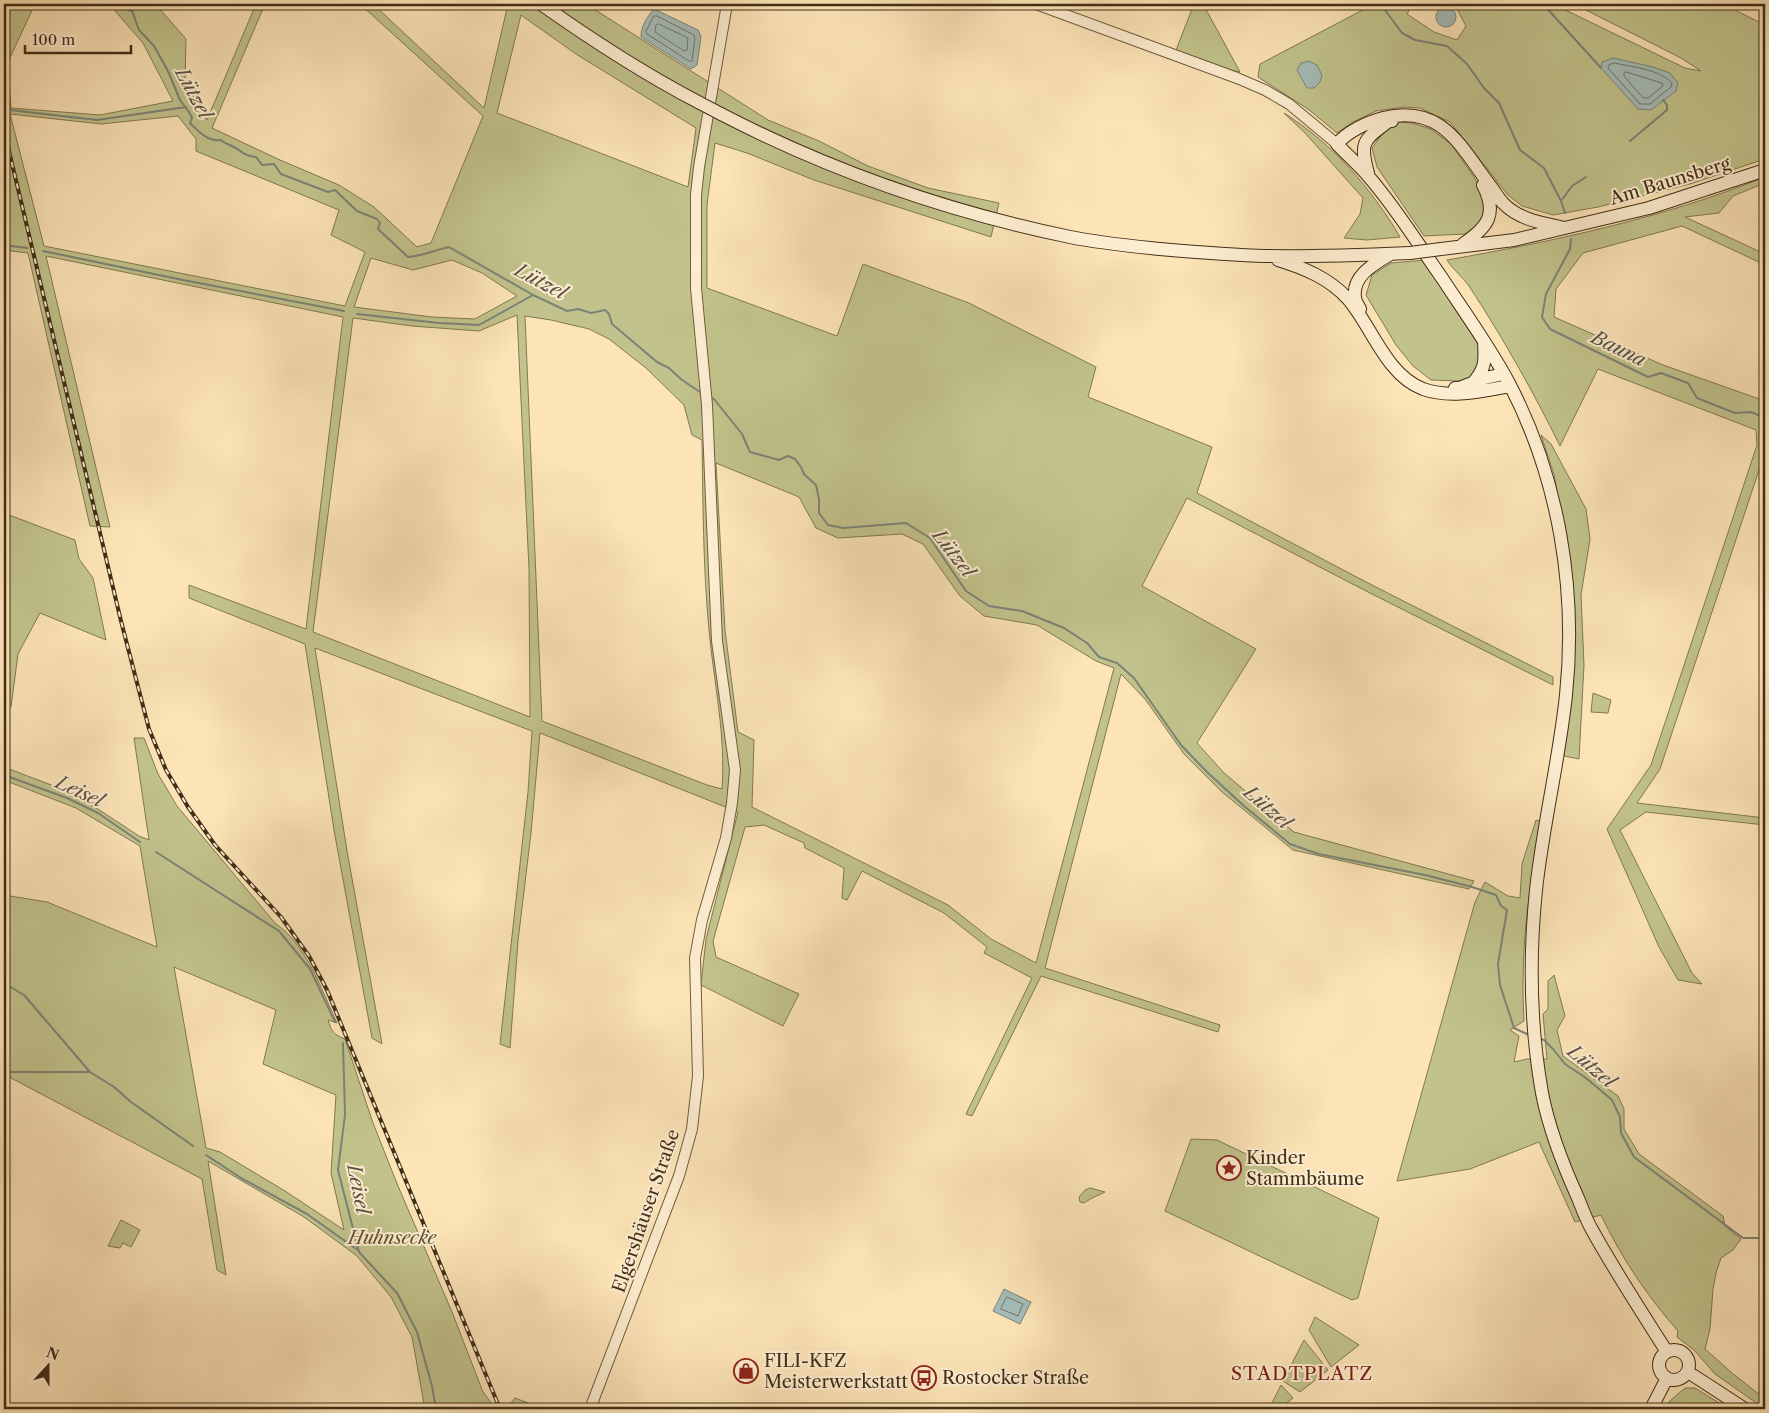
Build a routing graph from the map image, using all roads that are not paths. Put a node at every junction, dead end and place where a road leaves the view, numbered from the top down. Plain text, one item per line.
1 (541, 4) edge
2 (727, 4) edge
3 (1036, 4) edge
4 (1368, 137) junction
5 (1340, 147) junction
6 (1765, 170) edge
7 (1368, 176) junction
8 (1565, 228) junction
9 (1461, 246) junction
10 (1391, 254) junction
11 (1266, 256) junction
12 (1484, 339) junction
13 (1504, 374) junction
14 (1473, 383) junction
15 (1510, 386) junction
16 (1667, 1352) junction
17 (1688, 1372) junction
18 (1667, 1378) junction
19 (590, 1409) edge
20 (1651, 1409) edge
21 (1745, 1409) edge

1 - 11 main road, bridge
2 - 19 street, Elgershäuser Straße
3 - 5 street
4 - 5 main road
4 - 7 main road
4 - 9 main road
5 - 7 main road
5 - 8 main road
6 - 8 main road, Am Baunsberg
7 - 12 main road
8 - 9 main road, Am Baunsberg
9 - 10 main road, Am Baunsberg, bridge
10 - 11 main road, Am Baunsberg
10 - 14 main road
11 - 15 main road
12 - 13 main road
12 - 14 main road
13 - 14 main road
13 - 15 main road
15 - 16 main road
16 - 17 main road
16 - 18 main road
17 - 18 main road
17 - 21 main road
18 - 20 main road

